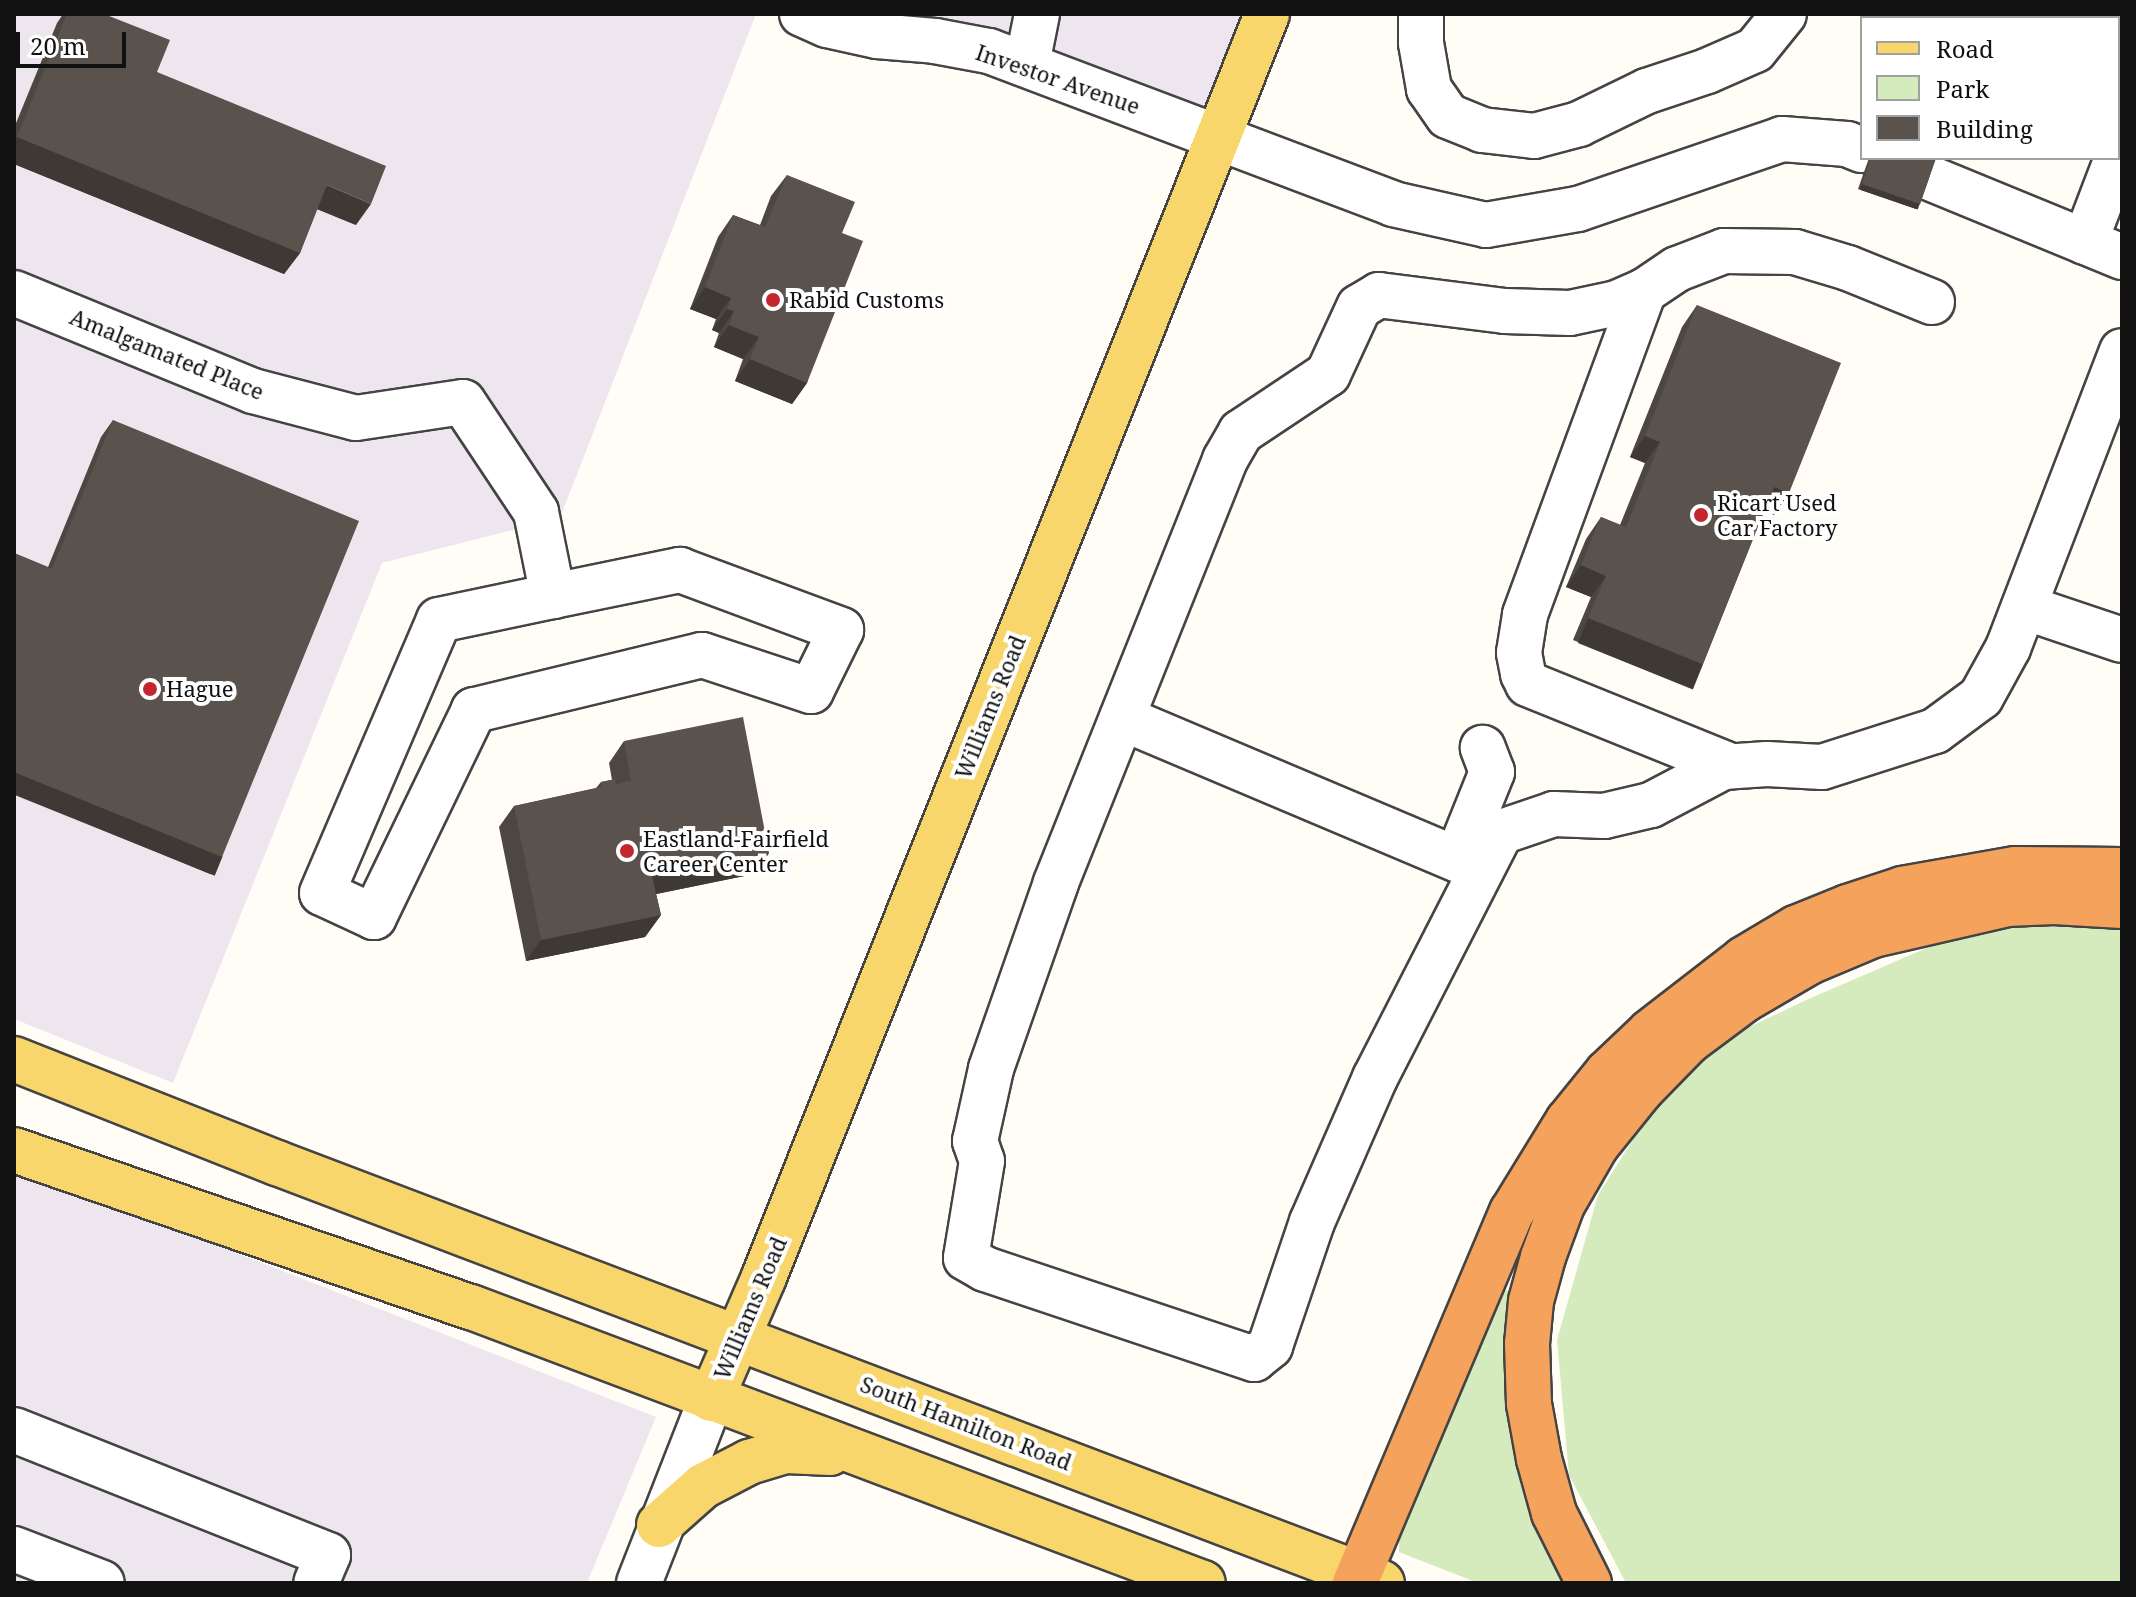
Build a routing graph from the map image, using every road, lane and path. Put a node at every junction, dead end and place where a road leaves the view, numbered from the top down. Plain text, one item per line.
1 (802, 14) edge
2 (1037, 14) edge
3 (1267, 14) edge
4 (1421, 14) edge
5 (1784, 14) edge
6 (1027, 64) junction
7 (1218, 137) junction
8 (1860, 149) edge
9 (1886, 160) edge
10 (2118, 160) edge
11 (2103, 249) edge
12 (1644, 291) junction
13 (14, 293) edge
14 (1932, 302) dead end
15 (2118, 373) edge
16 (553, 596) junction
17 (2024, 607) junction
18 (2122, 640) edge
19 (1122, 718) junction
20 (1483, 748) dead end
21 (1731, 766) junction
22 (1469, 864) junction
23 (2122, 870) edge
24 (2122, 906) edge
25 (14, 1059) edge
26 (14, 1150) edge
27 (739, 1336) junction
28 (711, 1399) junction
29 (14, 1430) edge
30 (880, 1461) junction
31 (659, 1525) junction
32 (14, 1549) edge
33 (1365, 1580) edge
34 (102, 1583) edge
35 (316, 1583) edge
36 (639, 1583) edge
37 (1203, 1583) edge
38 (1589, 1583) edge

1 - 6 street, Investor Avenue
2 - 6 street
3 - 7 main road, Williams Road
4 - 5 street
6 - 7 street, Investor Avenue
7 - 8 street, Investor Avenue
7 - 27 main road, Williams Road
9 - 11 street
10 - 11 street
12 - 14 street
12 - 19 street
12 - 21 street
13 - 16 street, Amalgamated Place
15 - 17 street
16 - 16 street
17 - 18 street
17 - 21 street
19 - 22 street
19 - 22 street
20 - 22 street
21 - 22 street
23 - 33 highway
24 - 38 highway
25 - 27 main road, South Hamilton Road
26 - 28 main road
27 - 28 main road, Williams Road
27 - 33 main road, South Hamilton Road
28 - 30 main road
28 - 31 street
29 - 35 street
30 - 31 main road
30 - 37 main road
31 - 36 street
32 - 34 street

